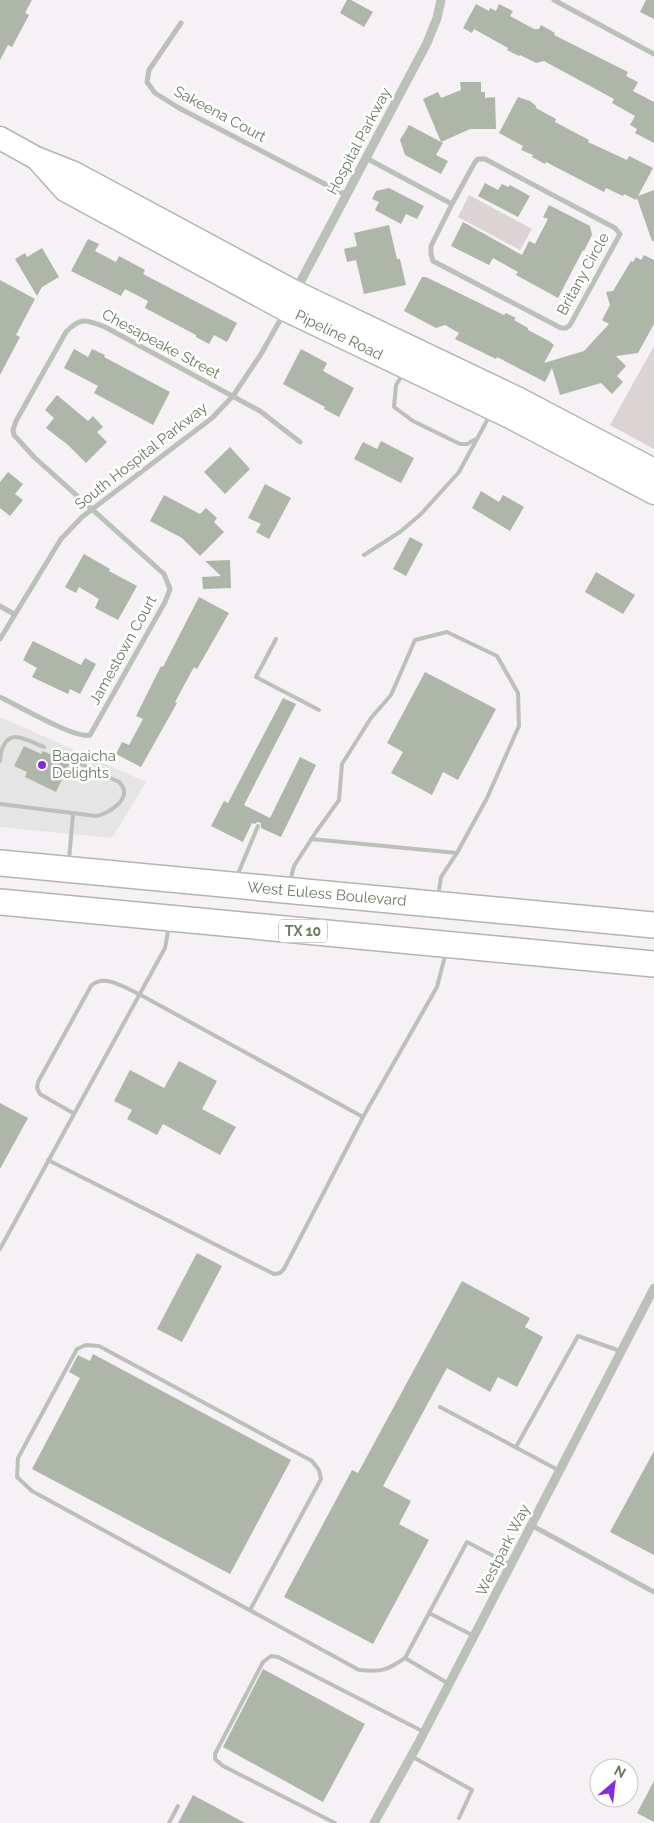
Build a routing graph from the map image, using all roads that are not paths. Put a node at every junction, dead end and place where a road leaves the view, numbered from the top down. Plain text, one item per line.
1 (441, 0) edge
2 (554, 0) edge
3 (181, 23) dead end
4 (654, 54) edge
5 (0, 138) edge
6 (366, 158) junction
7 (346, 195) junction
8 (452, 204) junction
9 (291, 301) junction
10 (407, 368) junction
11 (233, 396) junction
12 (508, 408) junction
13 (478, 438) junction
14 (300, 442) dead end
15 (654, 470) edge
16 (654, 493) edge
17 (93, 509) junction
18 (364, 555) dead end
19 (0, 606) edge
20 (14, 614) junction
21 (0, 639) edge
22 (276, 639) dead end
23 (0, 697) edge
24 (319, 710) dead end
25 (44, 747) dead end
26 (53, 751) dead end
27 (1, 752) edge
28 (0, 761) edge
29 (0, 804) edge
30 (73, 814) junction
31 (258, 826) dead end
32 (311, 839) junction
33 (458, 853) junction
34 (0, 863) edge
35 (69, 870) junction
36 (174, 880) junction
37 (234, 885) junction
38 (288, 890) junction
39 (0, 902) edge
40 (437, 904) junction
41 (171, 919) junction
42 (654, 925) edge
43 (448, 945) junction
44 (654, 964) edge
45 (139, 994) junction
46 (73, 1113) junction
47 (363, 1117) junction
48 (48, 1160) junction
49 (0, 1249) edge
50 (654, 1288) edge
51 (652, 1298) edge
52 (621, 1351) junction
53 (440, 1407) dead end
54 (516, 1447) junction
55 (560, 1471) junction
56 (532, 1525) junction
57 (511, 1565) junction
58 (654, 1592) edge
59 (250, 1610) junction
60 (429, 1613) junction
61 (474, 1636) junction
62 (405, 1658) junction
63 (449, 1684) junction
64 (424, 1732) junction
65 (411, 1756) junction
66 (178, 1806) dead end
67 (459, 1818) dead end
68 (169, 1823) edge
69 (335, 1823) edge
70 (374, 1823) edge

1 - 6 street, Hospital Parkway
2 - 4 street
3 - 7 street, Sakeena Court
5 - 9 main road, Pipeline Road
6 - 7 street, Hospital Parkway
6 - 8 street
7 - 9 street, Hospital Parkway
8 - 8 street, Britany Circle
9 - 10 main road, Pipeline Road
9 - 11 street, South Hospital Parkway
9 - 12 main road, Pipeline Road
10 - 12 main road, Pipeline Road
10 - 13 lane
11 - 14 street
11 - 17 street, South Hospital Parkway
11 - 17 street, Chesapeake Street
12 - 13 lane
12 - 15 main road, Pipeline Road
12 - 16 main road, Pipeline Road
13 - 18 lane
17 - 20 street, South Hospital Parkway
17 - 23 street, Jamestown Court
19 - 20 street
20 - 21 street, South Hospital Parkway
22 - 24 lane
25 - 27 lane
26 - 30 lane
27 - 28 lane
29 - 30 lane
30 - 35 lane
31 - 37 lane
32 - 33 lane
32 - 33 lane
32 - 38 lane
33 - 40 lane
34 - 35 main road, West Euless Boulevard
35 - 36 main road, West Euless Boulevard
36 - 37 main road, West Euless Boulevard
36 - 41 main road
37 - 38 main road, West Euless Boulevard
38 - 40 main road, West Euless Boulevard
39 - 41 main road, TX 10
40 - 42 main road, West Euless Boulevard
41 - 43 main road, TX 10
41 - 45 lane
43 - 44 main road, TX 10
43 - 47 lane
45 - 46 lane
45 - 46 lane
45 - 47 lane
46 - 48 lane
47 - 48 lane
48 - 49 lane
50 - 51 street, Westpark Way
51 - 52 street, Westpark Way
52 - 54 lane
52 - 55 street, Westpark Way
53 - 54 lane
54 - 55 lane
55 - 56 street, Westpark Way
56 - 57 street, Westpark Way
56 - 58 street
57 - 60 lane
57 - 61 street, Westpark Way
59 - 59 lane
59 - 62 lane
60 - 61 lane
60 - 62 lane
61 - 63 street, Westpark Way
62 - 63 lane
63 - 64 street, Westpark Way
64 - 65 street, Westpark Way
64 - 69 lane
65 - 67 lane
65 - 70 street, Westpark Way
66 - 68 lane

